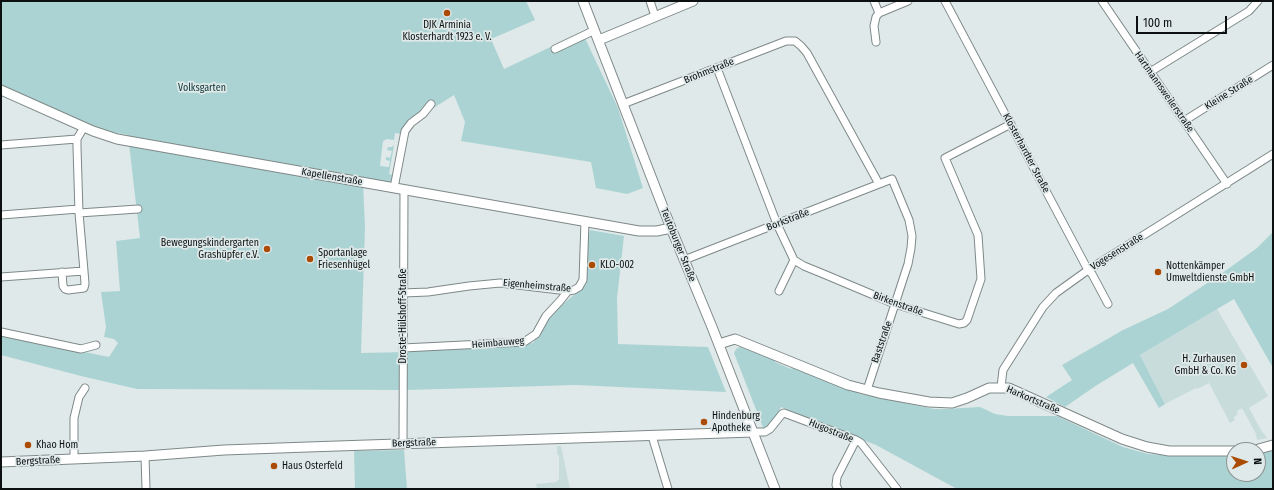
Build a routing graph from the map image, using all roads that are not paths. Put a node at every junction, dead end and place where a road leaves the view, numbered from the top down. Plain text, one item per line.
1 (583, 1) edge
2 (650, 1) edge
3 (693, 1) edge
4 (874, 1) edge
5 (908, 1) edge
6 (945, 1) edge
7 (1102, 1) edge
8 (1258, 1) edge
9 (879, 13) junction
10 (655, 16) junction
11 (595, 30) junction
12 (599, 40) junction
13 (876, 42) dead end
14 (555, 48) dead end
15 (1273, 65) edge
16 (717, 68) junction
17 (1150, 72) junction
18 (1, 90) edge
19 (431, 104) dead end
20 (623, 104) junction
21 (1184, 121) junction
22 (1010, 124) junction
23 (84, 127) junction
24 (77, 139) junction
25 (1, 145) edge
26 (1273, 154) edge
27 (892, 179) joint
28 (879, 184) junction
29 (1227, 184) junction
30 (399, 189) junction
31 (138, 208) dead end
32 (79, 211) junction
33 (1, 215) edge
34 (585, 221) junction
35 (777, 224) junction
36 (671, 228) junction
37 (684, 260) junction
38 (794, 260) junction
39 (1088, 270) junction
40 (84, 271) junction
41 (62, 272) junction
42 (1, 277) edge
43 (568, 291) junction
44 (779, 291) dead end
45 (403, 293) junction
46 (895, 304) junction
47 (1108, 304) dead end
48 (1, 332) edge
49 (719, 344) junction
50 (96, 345) dead end
51 (403, 348) junction
52 (1001, 387) junction
53 (85, 388) dead end
54 (867, 390) junction
55 (753, 432) junction
56 (652, 436) junction
57 (856, 440) junction
58 (403, 443) junction
59 (1226, 452) edge
60 (145, 456) junction
61 (74, 459) junction
62 (1, 462) edge
63 (146, 489) edge
64 (668, 489) edge
65 (775, 489) edge
66 (838, 489) edge
67 (897, 489) edge

1 - 11 street, Teutoburger Straße
2 - 10 street
3 - 10 street
4 - 9 street
5 - 9 street
6 - 22 street, Klosterhardter Straße
7 - 17 street, Hartmannsweilerstraße
8 - 17 street
9 - 13 street
10 - 12 street
11 - 12 street, Teutoburger Straße
11 - 14 street
12 - 20 street, Teutoburger Straße
15 - 21 street, Kleine Straße
16 - 20 street, Brohmstraße
16 - 28 street, Brohmstraße
16 - 35 street
17 - 21 street, Hartmannsweilerstraße
18 - 23 street, Kapellenstraße
19 - 30 street, Droste-Hülshoff-Straße
20 - 36 street, Teutoburger Straße
21 - 29 street, Hartmannsweilerstraße
22 - 39 street, Klosterhardter Straße
22 - 46 street, Birkenstraße
23 - 24 street
23 - 30 street, Kapellenstraße
24 - 25 street
24 - 32 street
26 - 29 street, Vogesenstraße
27 - 28 street, Borkstraße
27 - 46 street, Baststraße
28 - 35 street, Borkstraße
29 - 39 street, Vogesenstraße
30 - 34 street, Kapellenstraße
30 - 45 street, Droste-Hülshoff-Straße
31 - 32 street
32 - 33 street
32 - 40 street
34 - 36 street, Kapellenstraße
34 - 43 street, Eigenheimstraße
35 - 37 street, Borkstraße
35 - 38 street
36 - 37 street, Teutoburger Straße
37 - 49 street, Teutoburger Straße
38 - 44 street
38 - 46 street, Birkenstraße
39 - 47 street, Klosterhardter Straße
39 - 52 street, Vogesenstraße
40 - 41 street
40 - 41 street
41 - 42 street
43 - 45 street, Eigenheimstraße
43 - 51 street, Heimbauweg
45 - 51 street, Droste-Hülshoff-Straße
46 - 54 street, Baststraße
48 - 50 street
49 - 54 street, Harkortstraße
49 - 55 street, Teutoburger Straße
51 - 58 street, Droste-Hülshoff-Straße
52 - 54 street, Harkortstraße
52 - 59 street, Harkortstraße
53 - 61 street, Bergstraße
55 - 56 street, Bergstraße
55 - 57 street, Hugostraße
55 - 65 street, Teutoburger Straße
56 - 58 street, Bergstraße
56 - 64 street
57 - 66 street
57 - 67 street, Hugostraße
58 - 60 street, Bergstraße
60 - 61 street, Bergstraße
60 - 63 street
61 - 62 street, Bergstraße

